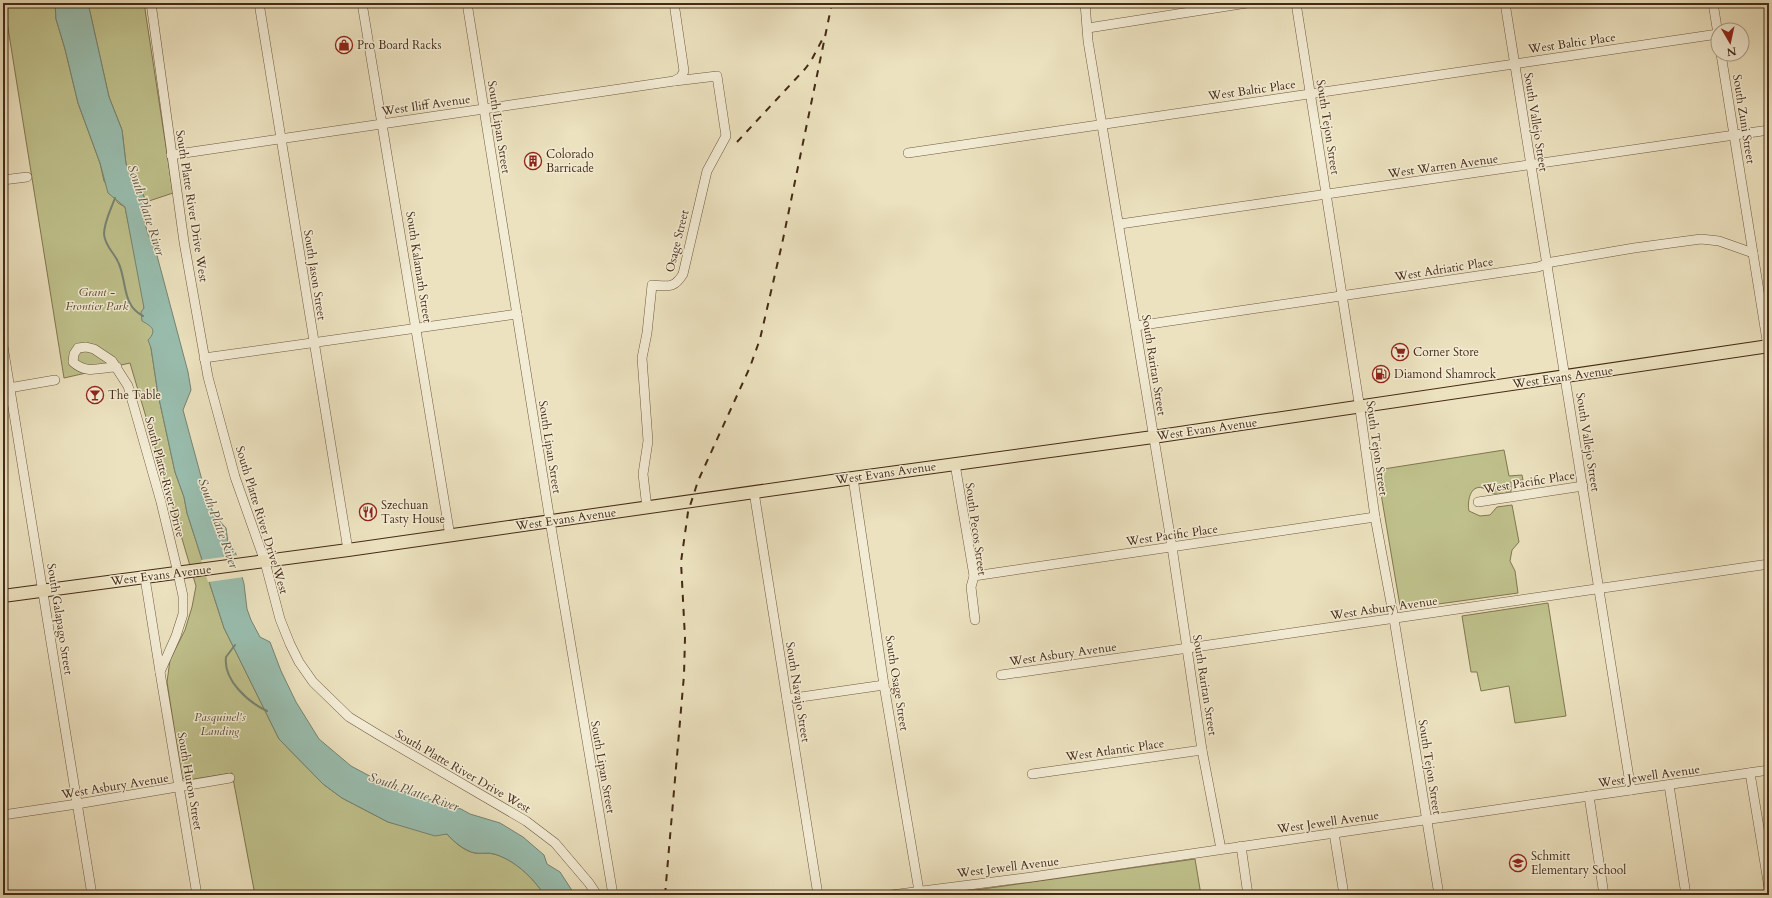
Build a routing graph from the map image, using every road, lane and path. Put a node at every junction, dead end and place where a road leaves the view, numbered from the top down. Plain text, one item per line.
1 (151, 3) edge
2 (259, 3) edge
3 (362, 3) edge
4 (467, 3) edge
5 (674, 3) edge
6 (1085, 3) edge
7 (1247, 3) edge
8 (1296, 3) edge
9 (1504, 3) edge
10 (1713, 3) edge
11 (1716, 22) edge
12 (1088, 28) junction
13 (1710, 35) edge
14 (1722, 62) edge
15 (1514, 63) junction
16 (674, 81) junction
17 (1310, 93) junction
18 (484, 109) junction
19 (382, 124) junction
20 (1103, 124) junction
21 (1769, 130) edge
22 (1734, 136) junction
23 (281, 138) junction
24 (908, 153) dead end
25 (171, 154) junction
26 (1531, 165) junction
27 (27, 177) dead end
28 (3, 180) edge
29 (1326, 194) junction
30 (1120, 224) junction
31 (1753, 253) junction
32 (1547, 264) junction
33 (1342, 296) junction
34 (517, 314) junction
35 (1136, 326) junction
36 (417, 328) junction
37 (314, 343) junction
38 (3, 346) edge
39 (1769, 349) edge
40 (204, 358) junction
41 (117, 367) dead end
42 (1565, 377) junction
43 (55, 380) dead end
44 (6, 388) edge
45 (1359, 407) junction
46 (1153, 437) junction
47 (955, 464) junction
48 (853, 478) junction
49 (1583, 486) junction
50 (754, 492) junction
51 (1478, 502) dead end
52 (646, 508) junction
53 (1375, 517) junction
54 (550, 521) junction
55 (450, 536) junction
56 (1172, 547) junction
57 (348, 550) junction
58 (259, 562) junction
59 (1769, 564) edge
60 (184, 573) junction
61 (974, 576) junction
62 (144, 578) junction
63 (1599, 590) junction
64 (43, 591) junction
65 (3, 596) edge
66 (1394, 619) junction
67 (975, 620) dead end
68 (154, 640) junction
69 (1187, 648) junction
70 (170, 651) junction
71 (160, 672) junction
72 (1002, 675) dead end
73 (884, 685) junction
74 (787, 699) junction
75 (1202, 750) junction
76 (1769, 770) edge
77 (1750, 773) junction
78 (1032, 774) dead end
79 (230, 778) dead end
80 (1669, 785) junction
81 (180, 787) junction
82 (1631, 790) junction
83 (1589, 796) junction
84 (77, 804) junction
85 (3, 815) edge
86 (1427, 820) junction
87 (1334, 833) junction
88 (1241, 846) junction
89 (1221, 849) junction
90 (1769, 888) edge
91 (919, 891) junction
92 (92, 895) edge
93 (197, 895) edge
94 (597, 895) edge
95 (613, 895) edge
96 (818, 895) edge
97 (891, 895) edge
98 (1248, 895) edge
99 (1344, 895) edge
100 (1439, 895) edge
101 (1604, 895) edge
102 (1686, 895) edge

1 - 25 street, South Platte River Drive West
2 - 23 street, South Jason Street
3 - 19 street, South Kalamath Street
4 - 18 street, South Lipan Street
5 - 16 street, West Iliff Avenue
6 - 12 street, South Raritan Street
7 - 12 street
8 - 17 street, South Tejon Street
9 - 15 street, South Vallejo Street
10 - 11 street
12 - 20 street, South Raritan Street
13 - 15 street, West Baltic Place
14 - 22 street, South Zuni Street
15 - 17 street, West Baltic Place
15 - 26 street, South Vallejo Street
16 - 18 street, West Iliff Avenue
16 - 52 street, Osage Street
17 - 20 street, West Baltic Place
17 - 29 street, South Tejon Street
18 - 19 street, West Iliff Avenue
18 - 34 street, South Lipan Street
19 - 23 street, West Iliff Avenue
19 - 36 street, South Kalamath Street
20 - 24 street, West Baltic Place
20 - 30 street, South Raritan Street
21 - 22 street, West Warren Avenue
22 - 26 street, West Warren Avenue
22 - 31 street, South Zuni Street
23 - 25 street, West Iliff Avenue
23 - 37 street, South Jason Street
25 - 40 street, South Platte River Drive West
26 - 29 street, West Warren Avenue
26 - 32 street, South Vallejo Street
27 - 28 street
29 - 30 street, West Warren Avenue
29 - 33 street, South Tejon Street
30 - 35 street, South Raritan Street
31 - 32 street, West Adriatic Place
31 - 39 street, South Zuni Street
32 - 33 street, West Adriatic Place
32 - 42 street, South Vallejo Street
33 - 35 street, West Adriatic Place
33 - 45 street, South Tejon Street
34 - 36 street
34 - 54 street, South Lipan Street
35 - 46 street, South Raritan Street
36 - 37 street
36 - 55 street, South Kalamath Street
37 - 40 street
37 - 57 street, South Jason Street
38 - 44 street, South Galapago Street
39 - 42 main road, West Evans Avenue
40 - 58 street, South Platte River Drive West
41 - 60 street, South Platte River Drive
42 - 45 main road, West Evans Avenue
42 - 49 street, South Vallejo Street
43 - 44 street
44 - 64 street, South Galapago Street
45 - 46 main road, West Evans Avenue
45 - 53 street, South Tejon Street
46 - 47 main road, West Evans Avenue
46 - 56 street, South Raritan Street
47 - 48 main road, West Evans Avenue
47 - 61 street, South Pecos Street
48 - 50 main road, West Evans Avenue
48 - 73 street, South Osage Street
49 - 51 street, West Pacific Place
49 - 63 street, South Vallejo Street
50 - 52 main road, West Evans Avenue
50 - 74 street, South Navajo Street
52 - 54 main road, West Evans Avenue
53 - 56 street, West Pacific Place
53 - 66 street, South Tejon Street
54 - 55 main road, West Evans Avenue
54 - 95 street, South Lipan Street
55 - 57 main road, West Evans Avenue
56 - 61 street, West Pacific Place
56 - 69 street, South Raritan Street
57 - 58 main road, West Evans Avenue
58 - 60 main road, West Evans Avenue
58 - 94 street, South Platte River Drive West
59 - 63 street, West Asbury Avenue
60 - 62 main road, West Evans Avenue
60 - 70 street
61 - 67 street, South Pecos Street
62 - 64 main road, West Evans Avenue
62 - 68 street, South Huron Street
63 - 66 street, West Asbury Avenue
63 - 82 street, South Vallejo Street
64 - 65 main road, West Evans Avenue
64 - 84 street, South Galapago Street
66 - 69 street, West Asbury Avenue
66 - 86 street, South Tejon Street
68 - 70 street
68 - 71 street, South Huron Street
69 - 72 street, West Asbury Avenue
69 - 75 street, South Raritan Street
70 - 71 street
71 - 81 street, South Huron Street
73 - 74 street
73 - 91 street, South Osage Street
74 - 96 street, South Navajo Street
75 - 78 street, West Atlantic Place
75 - 89 street, South Raritan Street
76 - 77 street, West Jewell Avenue
77 - 80 street, West Jewell Avenue
77 - 90 street
79 - 81 street, West Asbury Avenue
80 - 82 street, West Jewell Avenue
80 - 102 street
81 - 84 street, West Asbury Avenue
81 - 93 street, South Huron Street
82 - 83 street, West Jewell Avenue
83 - 86 street, West Jewell Avenue
83 - 101 street
84 - 85 street, West Asbury Avenue
84 - 92 street, South Galapago Street
86 - 87 street, West Jewell Avenue
86 - 100 street, South Tejon Street
87 - 88 street, West Jewell Avenue
87 - 99 street
88 - 89 street, West Jewell Avenue
88 - 98 street
89 - 91 street, West Jewell Avenue
91 - 97 street, West Jewell Avenue

